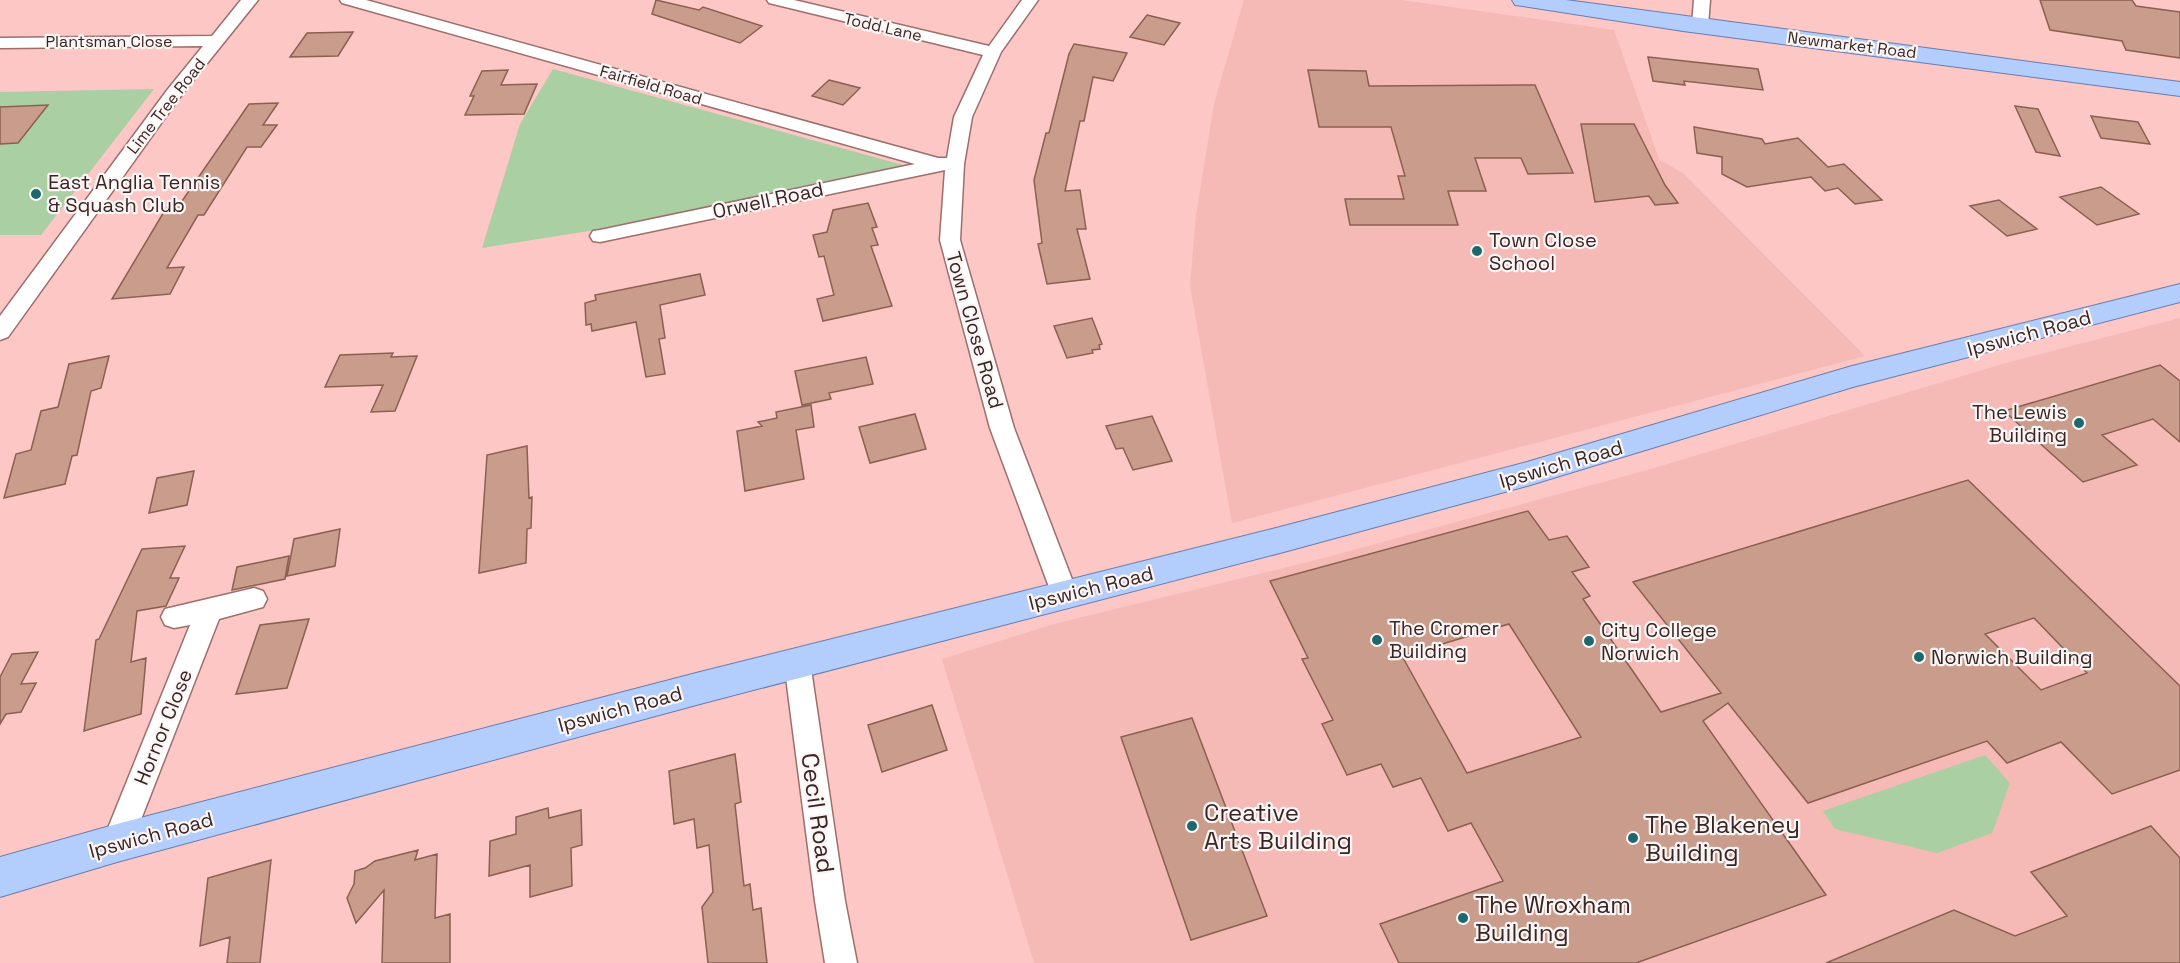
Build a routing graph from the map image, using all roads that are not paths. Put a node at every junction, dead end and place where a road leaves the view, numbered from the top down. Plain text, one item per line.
1 (250, 0) edge
2 (348, 0) edge
3 (775, 0) edge
4 (1030, 0) edge
5 (1523, 0) edge
6 (1702, 0) edge
7 (1590, 5) edge
8 (1700, 26) junction
9 (217, 41) junction
10 (0, 43) edge
11 (993, 52) junction
12 (2180, 89) edge
13 (946, 164) junction
14 (600, 236) dead end
15 (2180, 293) edge
16 (0, 332) edge
17 (1065, 595) junction
18 (254, 599) dead end
19 (209, 610) junction
20 (174, 617) dead end
21 (796, 662) junction
22 (117, 843) junction
23 (0, 878) edge
24 (842, 963) edge

1 - 9 street, Lime Tree Road
2 - 13 street, Fairfield Road
3 - 11 street, Todd Lane
4 - 11 street, Town Close Road
5 - 7 main road, Newmarket Road
6 - 8 street
7 - 8 main road, Newmarket Road
8 - 12 main road, Newmarket Road
9 - 10 street, Plantsman Close
9 - 16 street, Lime Tree Road
11 - 13 street, Town Close Road
13 - 14 street, Orwell Road
13 - 17 street, Town Close Road
15 - 17 main road, Ipswich Road
17 - 21 main road, Ipswich Road
18 - 19 street
19 - 20 street
19 - 22 street, Hornor Close
21 - 22 main road, Ipswich Road
21 - 24 street, Cecil Road
22 - 23 main road, Ipswich Road

